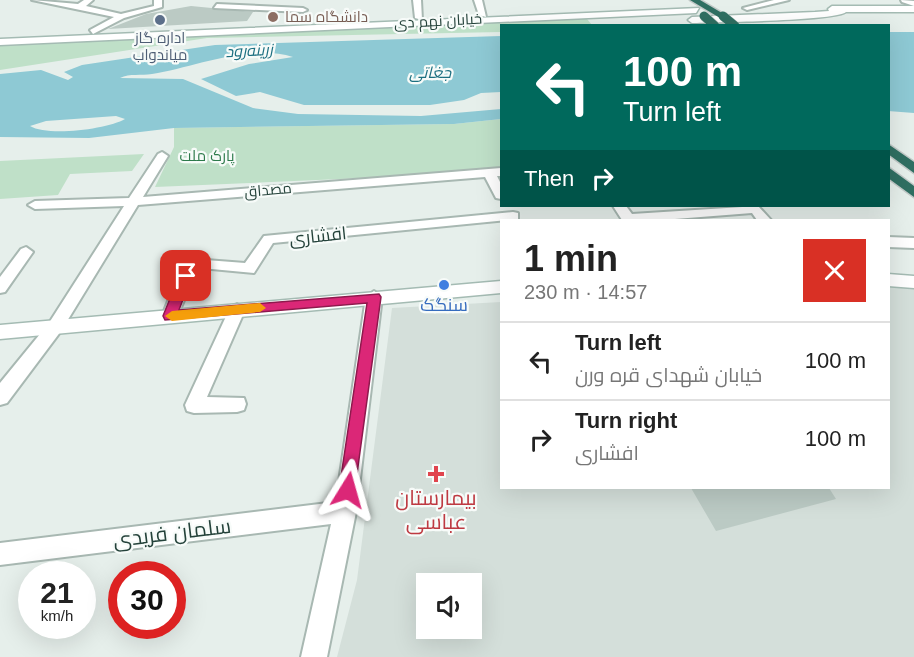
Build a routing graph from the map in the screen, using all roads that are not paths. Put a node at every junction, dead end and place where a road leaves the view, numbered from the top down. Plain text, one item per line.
1 (36, 0) edge
2 (89, 0) edge
3 (141, 0) edge
4 (150, 0) edge
5 (158, 0) edge
6 (307, 0) edge
7 (417, 0) edge
8 (478, 0) edge
9 (785, 0) edge
10 (905, 0) edge
11 (681, 1) edge
12 (914, 4) edge
13 (697, 5) edge
14 (217, 6) dead end
15 (80, 8) junction
16 (739, 8) junction
17 (303, 10) junction
18 (774, 10) junction
19 (914, 10) edge
20 (593, 12) junction
21 (842, 12) junction
22 (720, 14) junction
23 (483, 15) junction
24 (121, 16) junction
25 (419, 18) junction
26 (713, 24) edge
27 (732, 24) edge
28 (298, 25) junction
29 (93, 32) junction
30 (0, 37) edge
31 (15, 38) junction
32 (0, 42) edge
33 (890, 150) edge
34 (162, 156) dead end
35 (914, 169) edge
36 (495, 173) edge
37 (890, 173) edge
38 (500, 191) edge
39 (914, 193) edge
40 (132, 202) junction
41 (35, 204) dead end
42 (512, 214) edge
43 (628, 219) edge
44 (764, 219) edge
45 (890, 242) edge
46 (914, 243) edge
47 (26, 252) dead end
48 (890, 280) edge
49 (914, 282) edge
50 (500, 287) edge
51 (0, 288) edge
52 (374, 297) junction
53 (237, 310) junction
54 (170, 316) junction
55 (55, 327) junction
56 (0, 332) edge
57 (0, 397) edge
58 (237, 404) dead end
59 (345, 512) junction
60 (0, 554) edge
61 (314, 657) edge

1 - 15 street
2 - 15 street
3 - 4 street
5 - 24 street
6 - 17 street
7 - 25 street
8 - 23 street
9 - 16 street
10 - 12 street
11 - 13 highway
11 - 20 main road, خیابان نهم دی
13 - 16 main road, خیابان نهم دی
13 - 20 main road, خیابان نهم دی
13 - 22 highway
13 - 26 highway, bridge
14 - 17 street
15 - 24 street
16 - 18 main road, خیابان نهم دی
17 - 28 street
18 - 19 main road
18 - 21 main road
18 - 22 main road
19 - 21 main road
20 - 21 main road
20 - 23 main road, خیابان نهم دی
20 - 28 main road, خیابان نهم دی
22 - 27 highway, bridge
23 - 25 main road, خیابان نهم دی
24 - 29 street
25 - 28 main road, خیابان نهم دی
28 - 29 main road, خیابان نهم دی
28 - 31 main road, خیابان نهم دی
29 - 31 main road, خیابان نهم دی
30 - 31 main road, خیابان نهم دی
31 - 32 main road, خیابان نهم دی
33 - 35 highway
34 - 40 street
36 - 38 street
36 - 40 street, مصداق
37 - 39 highway
40 - 41 street, مصداق
40 - 55 street
42 - 54 street, افشاری
43 - 44 street
45 - 46 street
47 - 51 street
48 - 49 main road
50 - 52 main road
52 - 53 main road
52 - 59 street
53 - 54 main road
53 - 58 street
54 - 55 main road
55 - 56 main road
55 - 57 street
59 - 60 street, سلمان فریدی
59 - 61 street

